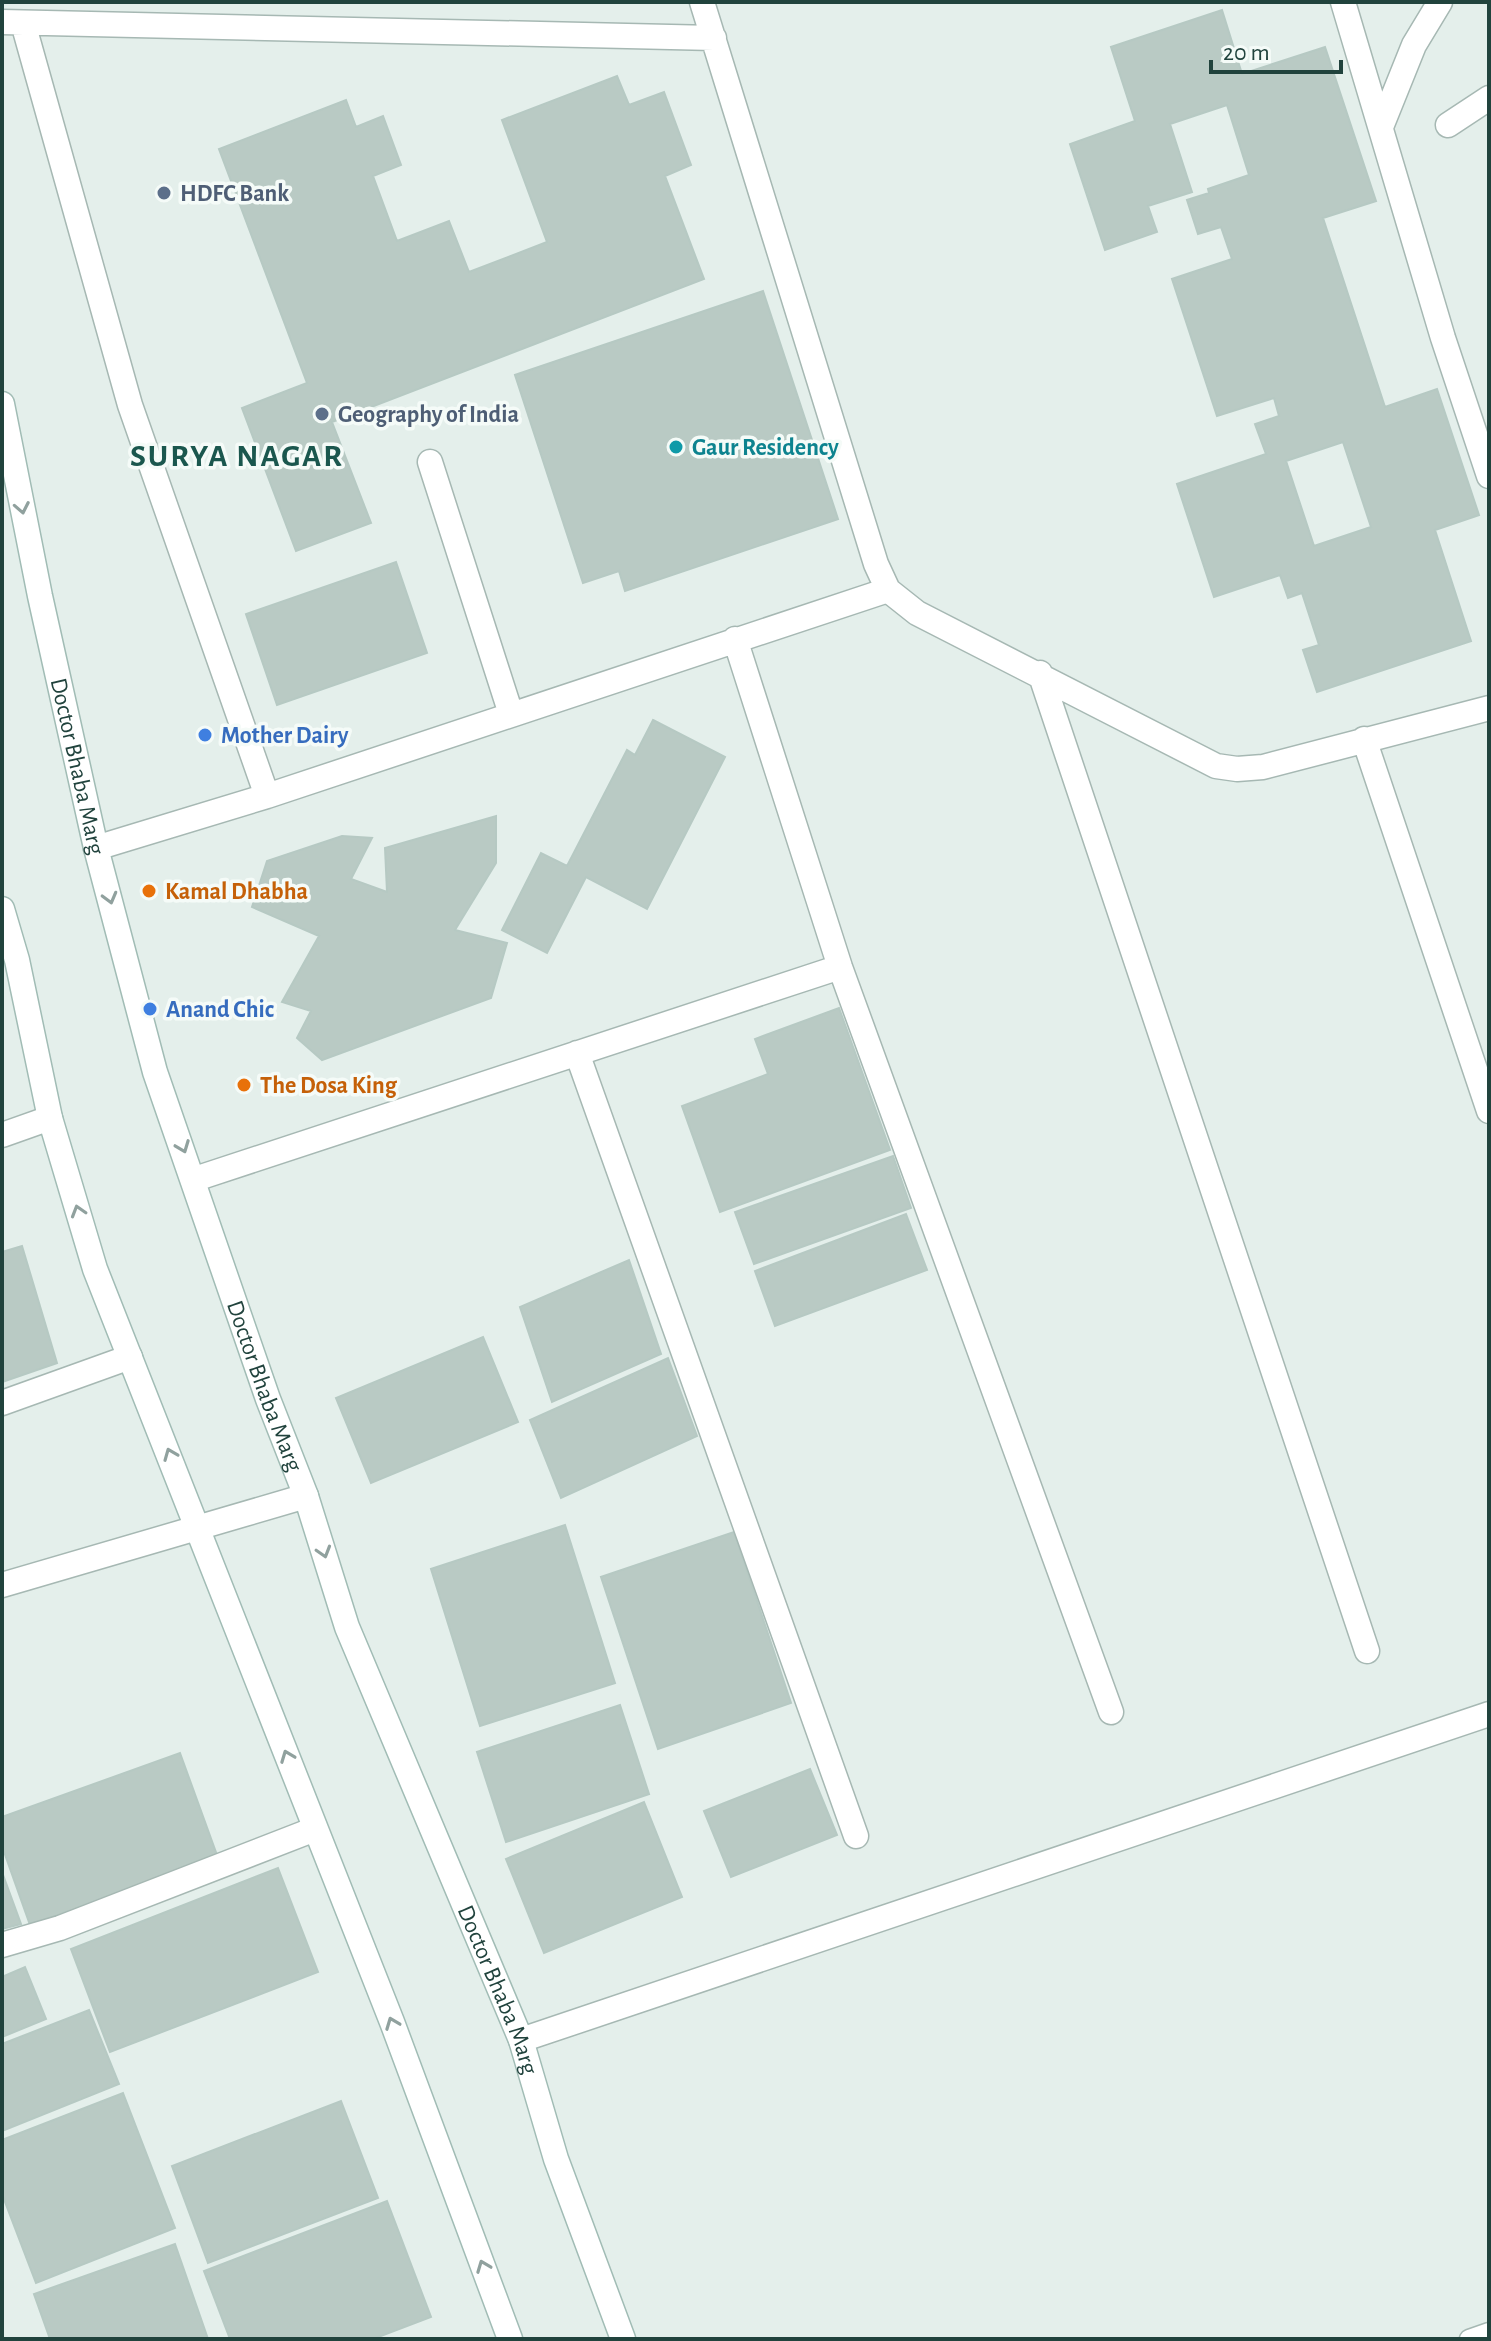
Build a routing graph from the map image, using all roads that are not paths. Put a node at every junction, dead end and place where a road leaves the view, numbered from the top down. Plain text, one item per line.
1 (702, 2) edge
2 (1343, 2) edge
3 (1440, 2) edge
4 (12, 22) edge
5 (714, 38) junction
6 (1489, 98) edge
7 (1448, 125) dead end
8 (1381, 127) junction
9 (2, 404) edge
10 (430, 462) dead end
11 (1489, 476) edge
12 (888, 590) junction
13 (735, 639) junction
14 (1040, 673) junction
15 (1489, 708) edge
16 (511, 714) junction
17 (1364, 739) junction
18 (267, 796) junction
19 (96, 848) junction
20 (2, 909) edge
21 (840, 967) junction
22 (577, 1053) junction
23 (1489, 1111) edge
24 (50, 1118) junction
25 (2, 1135) edge
26 (195, 1179) junction
27 (130, 1357) junction
28 (2, 1403) edge
29 (306, 1496) junction
30 (199, 1526) junction
31 (2, 1585) edge
32 (1367, 1651) dead end
33 (1111, 1712) dead end
34 (1489, 1714) edge
35 (315, 1829) junction
36 (856, 1836) dead end
37 (2, 1945) edge
38 (521, 2040) junction
39 (1489, 2332) edge
40 (510, 2339) edge
41 (623, 2339) edge
42 (1469, 2339) edge

1 - 5 street
2 - 8 street
3 - 8 street
4 - 5 street
4 - 18 street
5 - 12 street
6 - 7 street
8 - 11 street
9 -> 19 street, Doctor Bhaba Marg
10 - 16 street
12 - 13 street
12 - 14 street
13 - 16 street
13 - 21 street
14 - 17 street
14 - 32 street
15 - 17 street
16 - 18 street
17 - 23 street
18 - 19 street
19 -> 26 street, Doctor Bhaba Marg
20 - 24 street
21 - 22 street
21 - 33 street
22 - 26 street
22 - 36 street
24 - 25 street
27 -> 24 street
26 - 29 street, Doctor Bhaba Marg
27 - 28 street
30 -> 27 street
29 - 30 street
29 -> 38 street, Doctor Bhaba Marg
30 - 31 street
35 -> 30 street
34 - 38 street
35 - 37 street
40 -> 35 street
38 - 41 street, Doctor Bhaba Marg
39 - 42 lane

